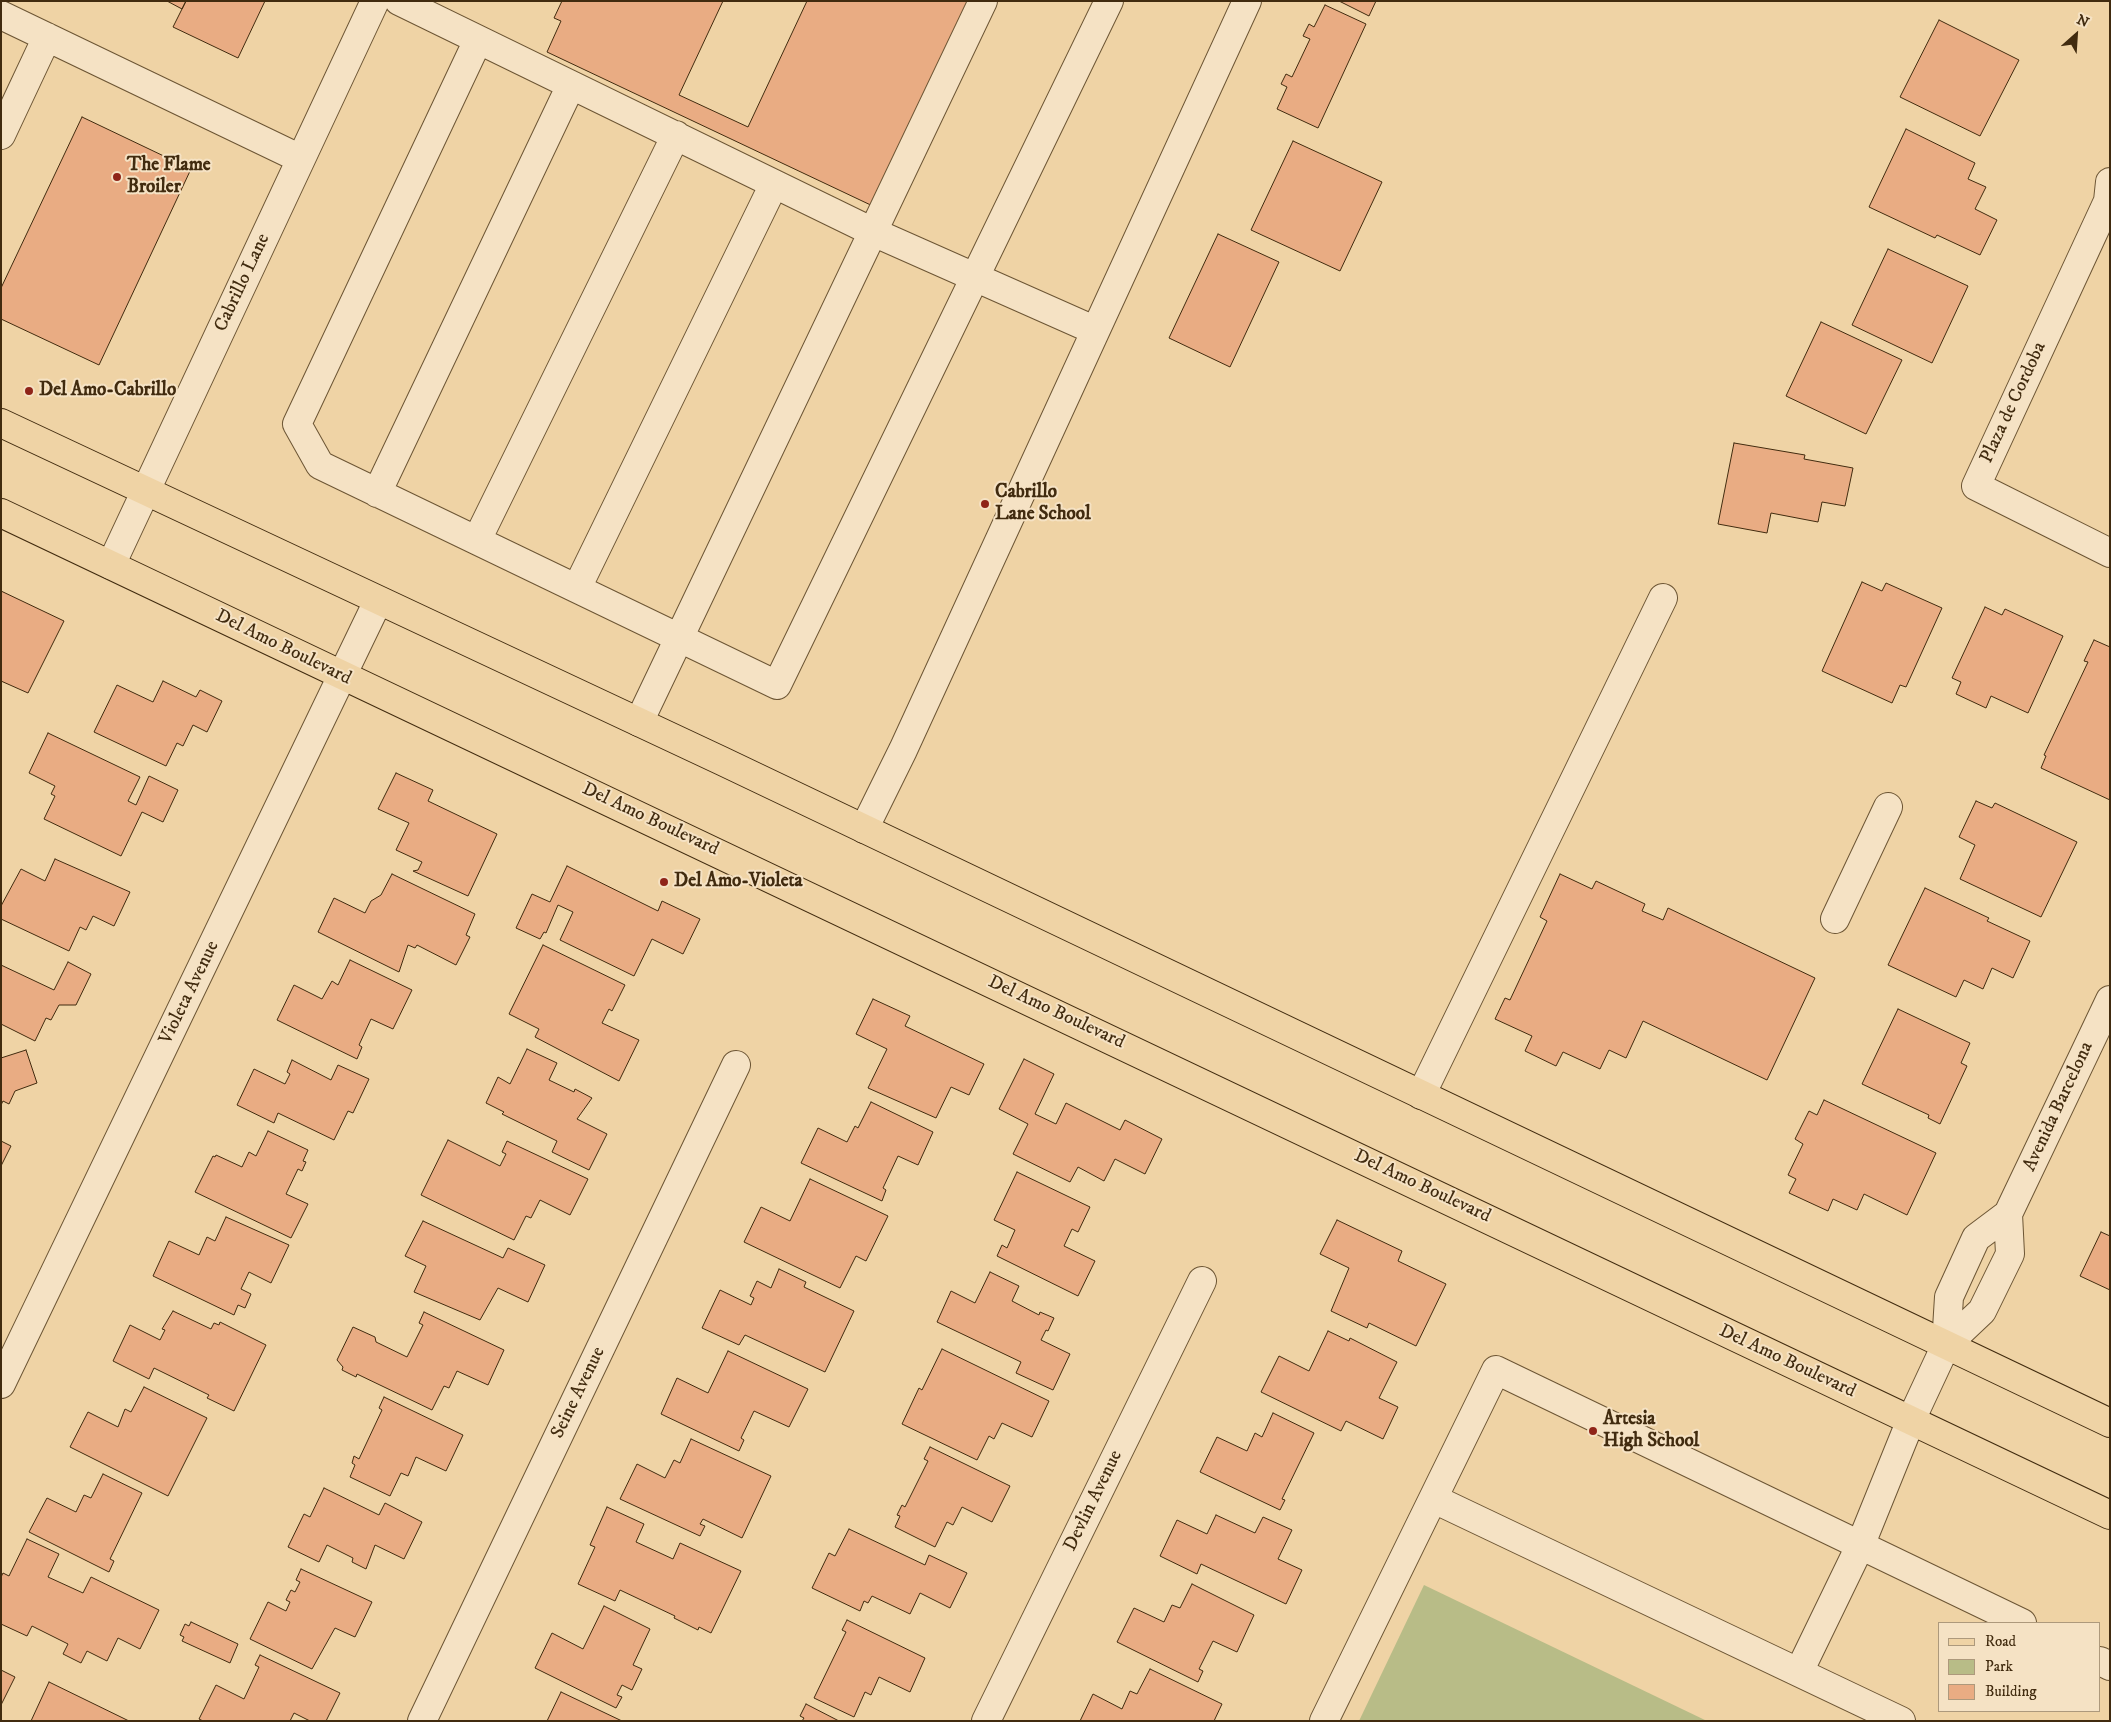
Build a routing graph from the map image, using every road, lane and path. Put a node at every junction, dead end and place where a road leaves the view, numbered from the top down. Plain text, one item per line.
1 (375, 1) edge
2 (399, 1) edge
3 (983, 1) edge
4 (1109, 1) edge
5 (1247, 1) edge
6 (1, 16) edge
7 (47, 37) junction
8 (478, 40) junction
9 (571, 85) junction
10 (1, 135) edge
11 (676, 136) junction
12 (301, 160) junction
13 (2110, 182) edge
14 (774, 184) junction
15 (873, 232) junction
16 (977, 278) junction
17 (1094, 330) junction
18 (1, 423) edge
19 (145, 492) junction
20 (377, 493) junction
21 (1, 513) edge
22 (477, 540) junction
23 (2110, 553) edge
24 (111, 565) junction
25 (577, 588) junction
26 (1664, 598) dead end
27 (378, 601) junction
28 (679, 638) junction
29 (342, 677) junction
30 (639, 722) junction
31 (1888, 807) dead end
32 (864, 829) junction
33 (1835, 919) dead end
34 (2110, 1000) edge
35 (736, 1065) dead end
36 (1421, 1095) junction
37 (2008, 1214) junction
38 (1202, 1281) dead end
39 (1946, 1345) junction
40 (1, 1384) edge
41 (1911, 1420) junction
42 (2110, 1423) edge
43 (1434, 1500) junction
44 (2110, 1516) edge
45 (1860, 1546) junction
46 (2020, 1622) edge
47 (1799, 1672) junction
48 (422, 1721) edge
49 (986, 1721) edge
50 (1324, 1721) edge
51 (1901, 1721) edge

1 - 12 street, Cabrillo Lane
2 - 8 street
3 - 15 street
4 - 16 street
5 - 17 street
6 - 7 street
7 - 10 street
7 - 12 street
8 - 9 street
8 - 20 street
9 - 11 street
9 - 20 street
11 - 14 street
11 - 22 street
12 - 19 street, Cabrillo Lane
13 - 23 street, Plaza de Cordoba
14 - 15 street
14 - 25 street
15 - 16 street
15 - 28 street
16 - 17 street
16 - 28 street
17 - 32 street
18 - 19 main road
19 - 24 street, Cabrillo Lane
19 - 27 main road
20 - 22 street
21 - 24 main road, Del Amo Boulevard
22 - 25 street
24 - 29 main road, Del Amo Boulevard
25 - 28 street
26 - 36 street
27 - 29 street, Violeta Avenue
27 - 30 main road
28 - 30 street
29 - 40 street, Violeta Avenue
29 - 41 main road, Del Amo Boulevard
30 - 32 main road
31 - 33 street
32 - 36 main road
34 - 37 street, Avenida Barcelona
35 - 48 street, Seine Avenue
36 - 39 main road
37 - 39 street, Avenida Barcelona
37 - 39 street, Avenida Barcelona
38 - 49 street, Devlin Avenue
39 - 41 street, Avenida Barcelona
39 - 42 main road
41 - 44 main road, Del Amo Boulevard
41 - 45 street, Avenida Barcelona
43 - 45 street
43 - 47 street
43 - 50 street
45 - 46 street
45 - 47 street, Avenida Barcelona
47 - 51 street

